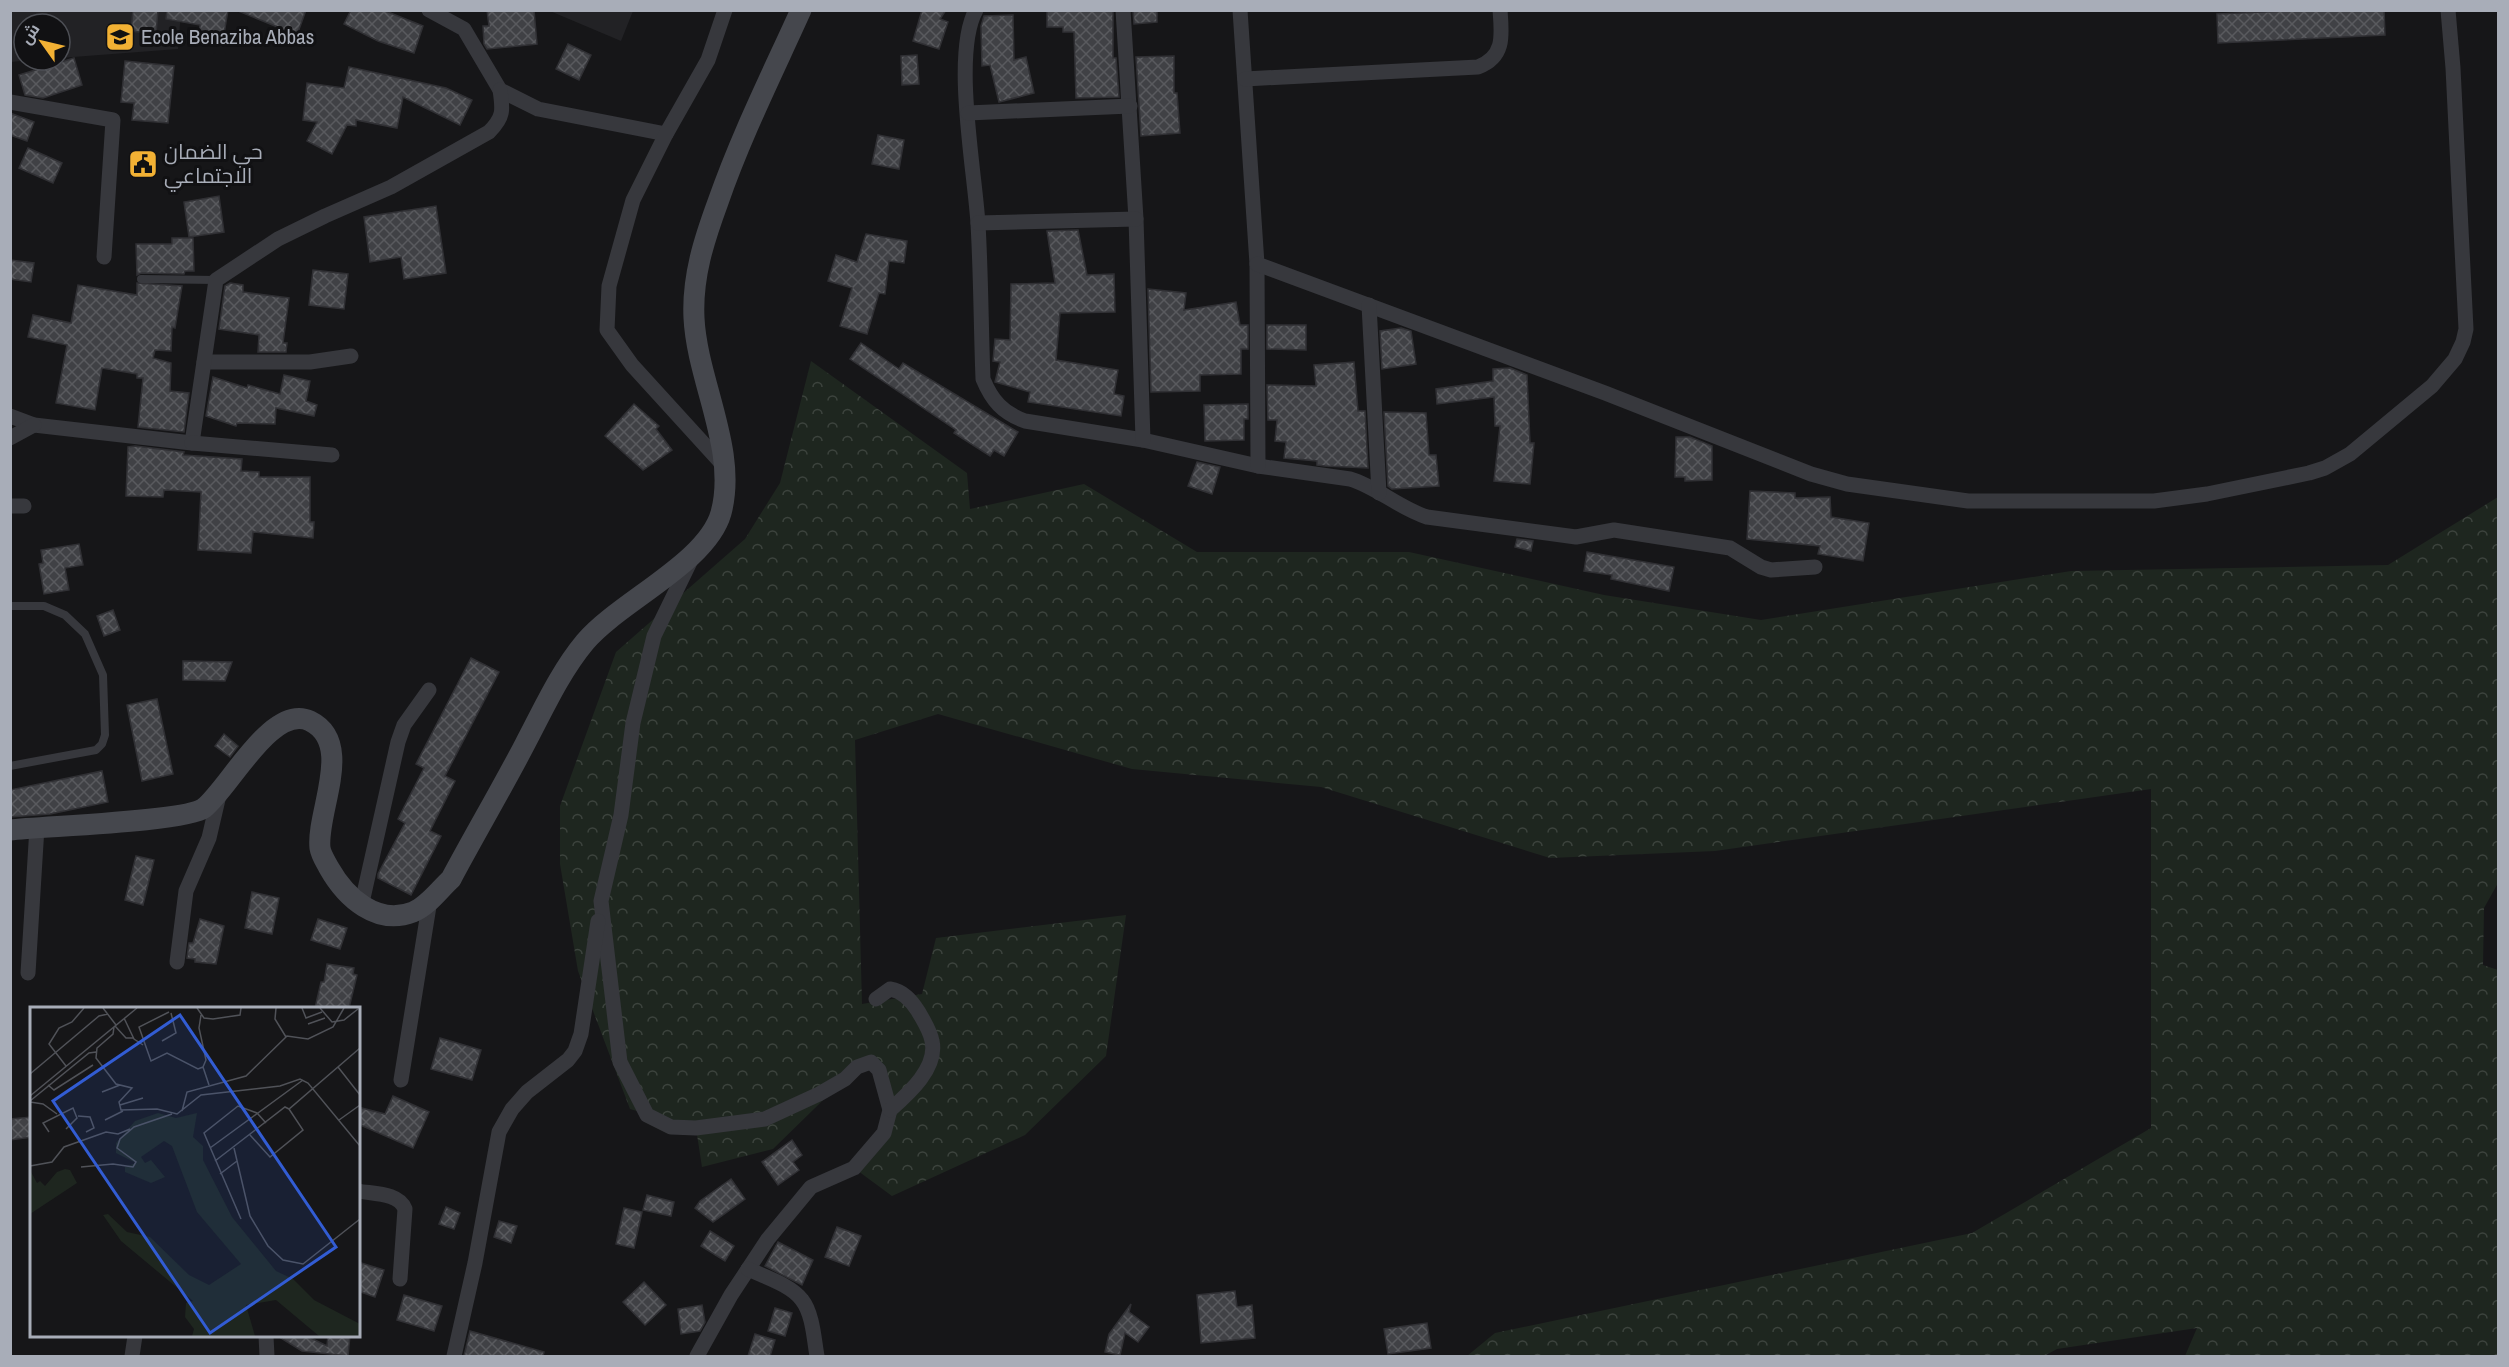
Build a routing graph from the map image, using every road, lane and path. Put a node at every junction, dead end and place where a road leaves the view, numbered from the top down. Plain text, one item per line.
1 (429, 10) edge
2 (725, 10) edge
3 (801, 10) edge
4 (976, 10) edge
5 (1123, 10) edge
6 (1240, 10) edge
7 (1500, 10) edge
8 (2448, 10) edge
9 (1245, 79) junction
10 (500, 90) junction
11 (10, 102) edge
12 (1130, 106) junction
13 (968, 113) junction
14 (666, 134) junction
15 (1136, 219) junction
16 (978, 223) junction
17 (104, 257) dead end
18 (1257, 264) junction
19 (141, 279) dead end
20 (216, 280) junction
21 (1369, 305) junction
22 (351, 356) dead end
23 (204, 362) junction
24 (10, 416) edge
25 (34, 425) junction
26 (10, 438) edge
27 (1143, 440) junction
28 (192, 443) junction
29 (332, 455) dead end
30 (724, 466) junction
31 (1258, 466) junction
32 (1379, 493) junction
33 (693, 554) junction
34 (1815, 567) dead end
35 (10, 606) edge
36 (429, 690) dead end
37 (10, 766) edge
38 (219, 794) junction
39 (37, 826) junction
40 (10, 830) edge
41 (430, 900) junction
42 (601, 901) junction
43 (361, 907) junction
44 (177, 962) dead end
45 (28, 973) dead end
46 (876, 999) dead end
47 (401, 1080) dead end
48 (890, 1110) junction
49 (360, 1191) edge
50 (748, 1269) junction
51 (400, 1280) dead end
52 (135, 1337) edge
53 (266, 1337) edge
54 (132, 1356) edge
55 (267, 1356) edge
56 (454, 1356) edge
57 (697, 1356) edge
58 (817, 1356) edge

1 - 10 street
2 - 14 street
3 - 30 main road
4 - 13 street
5 - 12 street
6 - 9 street
7 - 9 street
8 - 21 street
9 - 18 street
10 - 14 street
10 - 20 street
11 - 17 street
12 - 13 street
12 - 15 street
13 - 16 street
14 - 30 street
15 - 16 street
15 - 27 street
16 - 27 street
18 - 21 street
18 - 31 street
19 - 20 lane
20 - 23 street
21 - 32 street
22 - 23 street
23 - 28 street
24 - 25 street
25 - 26 street
25 - 28 street
27 - 31 street
28 - 29 street
30 - 33 main road
31 - 32 street
32 - 34 street
33 - 41 main road
33 - 42 street
35 - 37 lane
36 - 43 street
38 - 39 main road
38 - 43 main road
38 - 44 street
39 - 40 main road
39 - 45 street
41 - 43 main road
41 - 47 street
42 - 48 street
42 - 56 street
46 - 48 street
48 - 50 street
49 - 51 street
50 - 57 street
50 - 58 street
52 - 54 street
53 - 55 street

